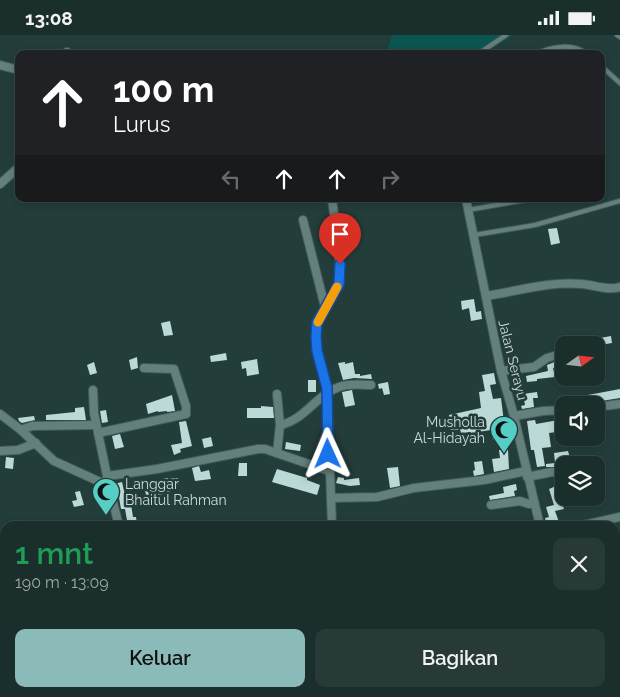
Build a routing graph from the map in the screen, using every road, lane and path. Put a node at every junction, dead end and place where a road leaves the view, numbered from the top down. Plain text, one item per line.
1 (506, 35) edge
2 (484, 50) edge
3 (545, 50) edge
4 (583, 50) edge
5 (0, 65) edge
6 (15, 69) edge
7 (605, 70) edge
8 (620, 83) edge
9 (15, 171) edge
10 (0, 184) edge
11 (620, 201) edge
12 (332, 202) edge
13 (467, 202) edge
14 (519, 202) edge
15 (468, 210) junction
16 (302, 221) dead end
17 (474, 235) junction
18 (620, 287) edge
19 (486, 296) junction
20 (325, 307) junction
21 (555, 355) edge
22 (144, 368) dead end
23 (501, 371) junction
24 (371, 385) dead end
25 (93, 390) dead end
26 (327, 393) junction
27 (277, 394) dead end
28 (620, 404) edge
29 (605, 406) edge
30 (555, 410) edge
31 (0, 414) edge
32 (514, 416) junction
33 (280, 425) junction
34 (97, 429) junction
35 (21, 430) junction
36 (36, 443) junction
37 (0, 451) edge
38 (277, 453) junction
39 (329, 471) junction
40 (555, 472) edge
41 (527, 474) junction
42 (107, 476) junction
43 (109, 486) junction
44 (331, 498) junction
45 (534, 503) junction
46 (490, 505) dead end
47 (620, 517) edge
48 (117, 521) edge
49 (332, 521) edge
50 (539, 521) edge
51 (602, 521) edge

1 - 2 lane
3 - 4 lane
5 - 6 street
7 - 8 lane
9 - 10 street
11 - 17 lane
12 - 20 street
13 - 15 street, Jalan Serayu
14 - 15 lane
15 - 17 street, Jalan Serayu
16 - 20 street
17 - 19 street, Jalan Serayu
18 - 19 street
19 - 23 street, Jalan Serayu
20 - 26 street
21 - 23 street
22 - 34 street
23 - 32 street, Jalan Serayu
24 - 26 street
25 - 34 street
26 - 33 street
26 - 39 street
27 - 33 street
28 - 29 street
30 - 32 street
31 - 35 street
32 - 41 street, Jalan Serayu
33 - 38 street
34 - 35 street
34 - 42 street
35 - 36 street
36 - 37 street
36 - 43 street
38 - 39 street
38 - 42 street
39 - 44 street
40 - 41 street
41 - 44 street
41 - 45 street, Jalan Serayu
42 - 43 street
43 - 48 street
44 - 49 street
45 - 46 street
45 - 50 street, Jalan Serayu
47 - 51 street

